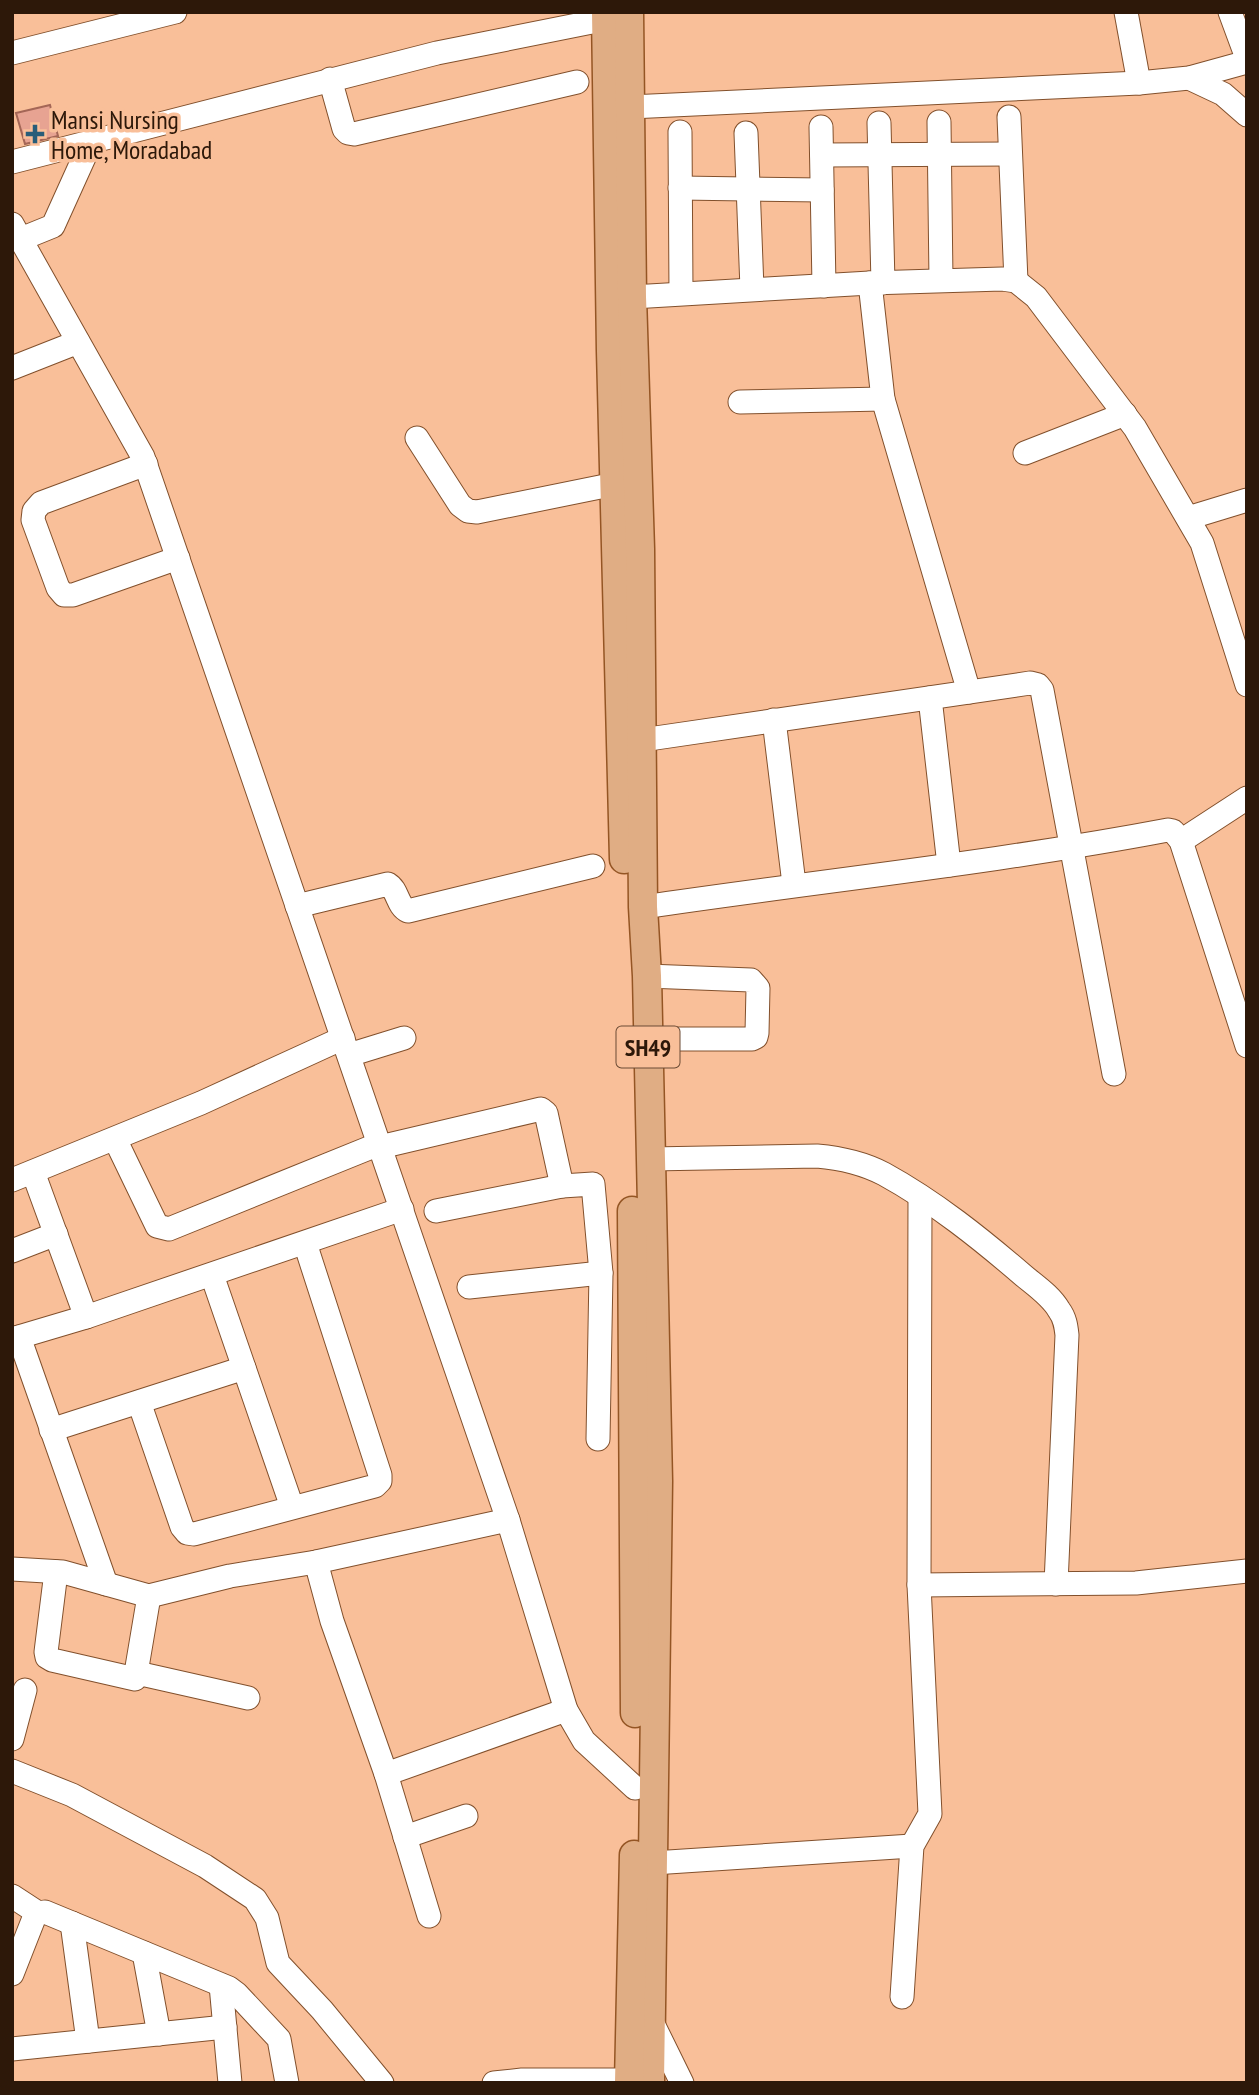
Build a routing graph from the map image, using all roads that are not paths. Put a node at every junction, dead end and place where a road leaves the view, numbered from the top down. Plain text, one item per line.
1 (175, 12) edge
2 (1126, 12) edge
3 (1230, 12) edge
4 (614, 14) edge
5 (12, 53) edge
6 (1242, 63) edge
7 (1189, 78) junction
8 (330, 79) junction
9 (577, 82) dead end
10 (1139, 83) junction
11 (630, 107) junction
12 (1247, 113) edge
13 (1009, 117) dead end
14 (939, 122) dead end
15 (878, 123) dead end
16 (821, 127) dead end
17 (680, 132) dead end
18 (746, 133) dead end
19 (91, 142) junction
20 (1010, 154) junction
21 (822, 155) junction
22 (880, 155) junction
23 (940, 155) junction
24 (12, 162) edge
25 (680, 188) junction
26 (748, 189) junction
27 (822, 190) junction
28 (16, 231) edge
29 (941, 280) junction
30 (1016, 281) junction
31 (876, 283) junction
32 (824, 286) junction
33 (752, 289) junction
34 (681, 293) junction
35 (632, 297) junction
36 (78, 342) junction
37 (12, 368) edge
38 (883, 399) junction
39 (740, 402) dead end
40 (1125, 414) junction
41 (417, 438) dead end
42 (1025, 453) dead end
43 (146, 464) junction
44 (615, 484) junction
45 (1247, 500) edge
46 (1188, 518) junction
47 (178, 558) junction
48 (1247, 685) edge
49 (969, 692) junction
50 (930, 698) junction
51 (774, 720) junction
52 (642, 740) junction
53 (1247, 798) edge
54 (1181, 841) junction
55 (1072, 848) junction
56 (949, 865) junction
57 (593, 866) dead end
58 (794, 884) junction
59 (297, 905) junction
60 (643, 907) junction
61 (647, 976) junction
62 (404, 1038) dead end
63 (648, 1039) junction
64 (346, 1046) junction
65 (1247, 1046) edge
66 (1114, 1074) dead end
67 (115, 1139) junction
68 (380, 1146) junction
69 (650, 1159) junction
70 (23, 1176) edge
71 (562, 1186) junction
72 (920, 1197) junction
73 (402, 1209) junction
74 (436, 1211) dead end
75 (56, 1234) junction
76 (305, 1243) junction
77 (12, 1251) edge
78 (601, 1273) junction
79 (212, 1275) junction
80 (469, 1287) dead end
81 (86, 1317) junction
82 (15, 1338) edge
83 (634, 1355) junction
84 (601, 1360) junction
85 (243, 1368) junction
86 (139, 1402) junction
87 (51, 1430) junction
88 (598, 1439) dead end
89 (292, 1507) junction
90 (508, 1520) junction
91 (316, 1562) junction
92 (12, 1569) edge
93 (1247, 1571) edge
94 (56, 1572) junction
95 (106, 1584) junction
96 (1056, 1584) junction
97 (919, 1585) junction
98 (149, 1596) junction
99 (137, 1673) junction
100 (25, 1690) dead end
101 (248, 1698) dead end
102 (566, 1710) junction
103 (12, 1739) edge
104 (12, 1771) edge
105 (386, 1773) junction
106 (635, 1788) junction
107 (466, 1816) dead end
108 (405, 1837) junction
109 (912, 1846) junction
110 (653, 1863) junction
111 (12, 1896) edge
112 (38, 1913) junction
113 (429, 1916) dead end
114 (72, 1923) junction
115 (144, 1953) junction
116 (12, 1974) edge
117 (220, 1985) junction
118 (902, 1997) dead end
119 (652, 2022) junction
120 (225, 2027) junction
121 (159, 2034) junction
122 (88, 2041) junction
123 (12, 2049) edge
124 (636, 2082) edge
125 (230, 2083) edge
126 (287, 2083) edge
127 (383, 2083) edge
128 (494, 2083) edge
129 (682, 2083) edge

1 - 5 street
2 - 10 street
3 - 6 street
4 - 8 street
4 - 11 main road, SH49
4 - 44 main road, SH49
6 - 7 street
6 - 12 street
7 - 10 street
7 - 12 street
8 - 9 street
8 - 19 street
10 - 11 street
11 - 35 main road, SH49
13 - 20 street
14 - 23 street
15 - 22 street
16 - 21 street
17 - 25 street
18 - 26 street
19 - 24 street
19 - 28 street
20 - 23 street
20 - 30 street
21 - 22 street
21 - 27 street
22 - 23 street
22 - 31 street
23 - 29 street
25 - 26 street
25 - 34 street
26 - 27 street
26 - 33 street
27 - 32 street
28 - 36 street
29 - 30 street
29 - 31 street
30 - 40 street
31 - 32 street
31 - 38 street
32 - 33 street
33 - 34 street
34 - 35 street
35 - 52 main road, SH49
36 - 37 street
36 - 43 street
38 - 39 street
38 - 49 street
40 - 42 street
40 - 46 street
41 - 44 street
43 - 47 street
43 - 47 street
44 - 83 main road, SH49
45 - 46 street
46 - 48 street
47 - 59 street
49 - 50 street
49 - 55 street
50 - 51 street
50 - 56 street
51 - 52 street
51 - 58 street
52 - 60 main road, SH49
53 - 54 street
54 - 55 street
54 - 65 street
55 - 56 street
55 - 66 street
56 - 58 street
57 - 59 street
58 - 60 street
59 - 64 street
60 - 61 main road, SH49
61 - 63 main road, SH49
61 - 63 street
62 - 64 street
63 - 69 main road, SH49
64 - 67 street
64 - 68 street
67 - 68 street
67 - 70 street
68 - 71 street
68 - 73 street
69 - 72 street
69 - 110 main road, SH49
70 - 75 street
71 - 74 street
71 - 78 street
72 - 96 street
72 - 97 street
73 - 76 street
73 - 90 street
75 - 77 street
75 - 81 street
76 - 79 street
76 - 89 street
78 - 80 street
78 - 84 street
79 - 81 street
79 - 85 street
81 - 82 street
82 - 87 street
83 - 84 street
83 - 106 main road, SH49
84 - 88 street
85 - 86 street
85 - 89 street
86 - 87 street
86 - 89 street
87 - 95 street
90 - 91 street
90 - 102 street
91 - 98 street
91 - 105 street
92 - 94 street
93 - 96 street
94 - 95 street
94 - 99 street
95 - 98 street
96 - 97 street
97 - 109 street
98 - 99 street
99 - 101 street
100 - 103 street
102 - 105 street
102 - 106 street
104 - 127 street
105 - 108 street
106 - 124 main road, SH49
107 - 108 street
108 - 113 street
109 - 110 street
109 - 118 street
110 - 119 main road, SH49
111 - 112 street
112 - 114 street
112 - 116 street
114 - 115 street
114 - 122 street
115 - 117 street
115 - 121 street
117 - 120 street
117 - 126 street
119 - 124 main road, SH49
119 - 129 street
120 - 121 street
120 - 125 street
121 - 122 street
122 - 123 street
124 - 128 street

